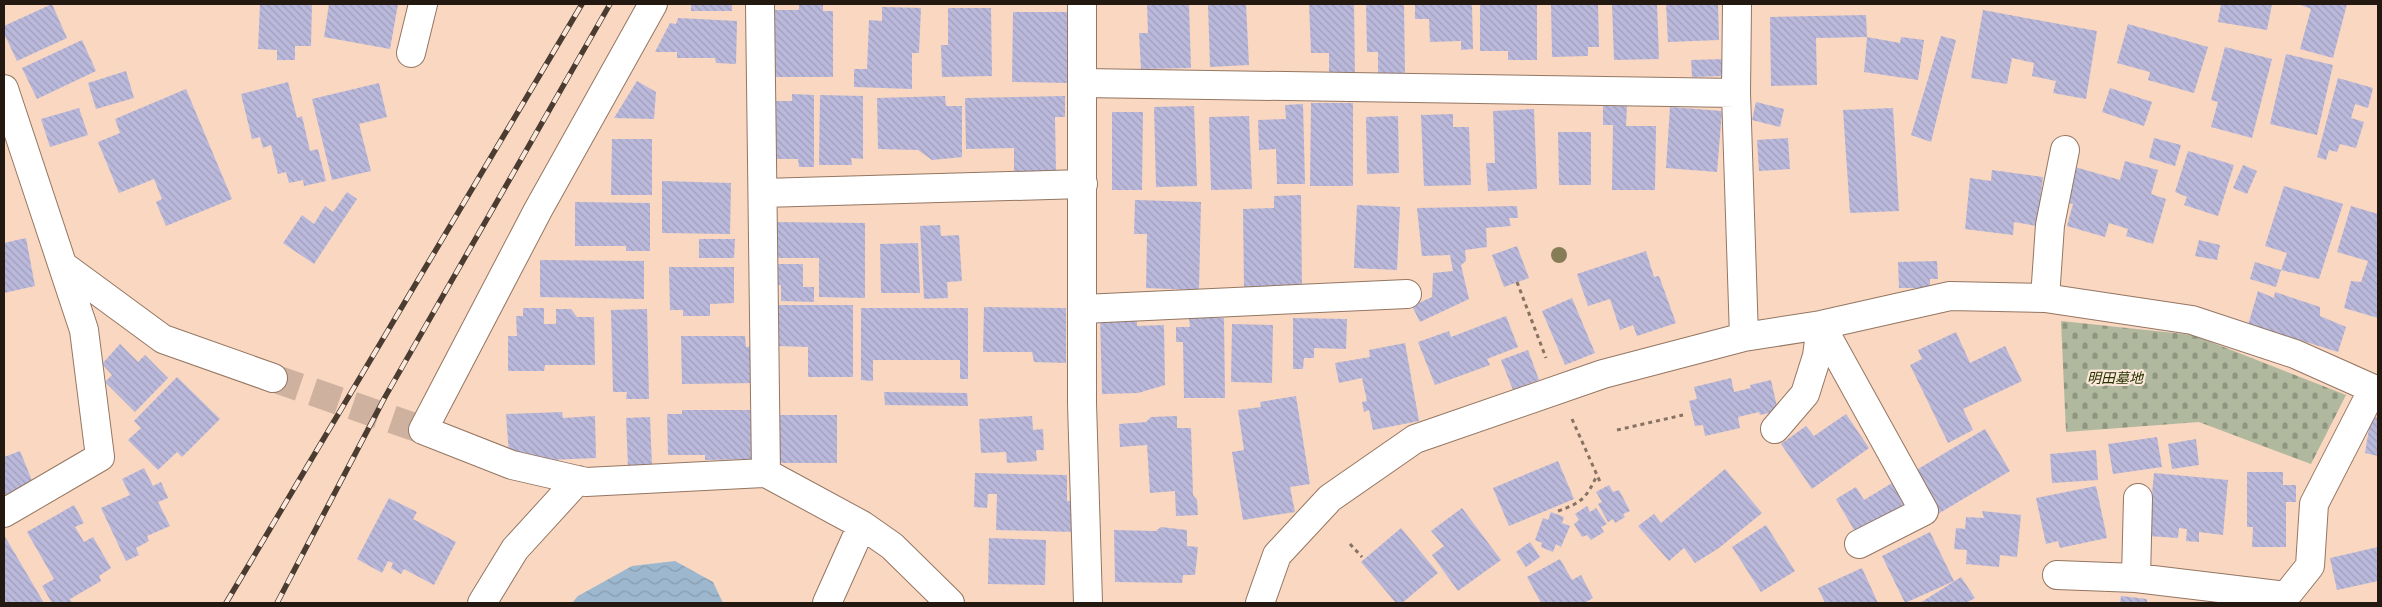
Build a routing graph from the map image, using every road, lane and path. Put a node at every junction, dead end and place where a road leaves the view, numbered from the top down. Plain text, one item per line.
1 (423, 4) edge
2 (653, 4) edge
3 (760, 4) edge
4 (1082, 4) edge
5 (1737, 4) edge
6 (411, 54) dead end
7 (1084, 83) junction
8 (4, 89) edge
9 (1736, 93) junction
10 (2065, 150) dead end
11 (1083, 184) junction
12 (763, 193) junction
13 (65, 267) junction
14 (1517, 282) dead end
15 (1407, 294) dead end
16 (2045, 298) junction
17 (1083, 308) junction
18 (1822, 325) junction
19 (1744, 337) junction
20 (273, 378) tunnel mouth
21 (1559, 390) junction
22 (2376, 390) edge
23 (1683, 415) dead end
24 (1775, 429) dead end
25 (1617, 430) dead end
26 (1582, 439) dead end
27 (766, 473) junction
28 (1597, 474) junction
29 (578, 480) junction
30 (1602, 484) dead end
31 (2138, 498) dead end
32 (1558, 511) dead end
33 (4, 513) edge
34 (862, 525) junction
35 (1350, 544) dead end
36 (1860, 544) dead end
37 (1362, 557) dead end
38 (2057, 575) dead end
39 (2136, 578) junction
40 (482, 603) edge
41 (827, 603) edge
42 (950, 603) edge
43 (1088, 603) edge
44 (1260, 603) edge

1 - 6 street
2 - 29 street
3 - 12 street
4 - 7 street
5 - 9 street
7 - 9 street
7 - 11 street
8 - 13 street
9 - 19 street
10 - 16 street
11 - 12 street
11 - 17 street
12 - 27 street
13 - 20 street
13 - 33 street
14 - 21 path
15 - 17 street
16 - 18 street
16 - 22 street
17 - 43 street
18 - 19 street
18 - 24 street
18 - 36 street
19 - 21 street
21 - 44 street
22 - 39 street
23 - 25 path
26 - 28 path
27 - 29 street
27 - 34 street
28 - 30 path
28 - 32 path
29 - 40 street
31 - 39 street
34 - 41 street
34 - 42 street
35 - 37 path
38 - 39 street

